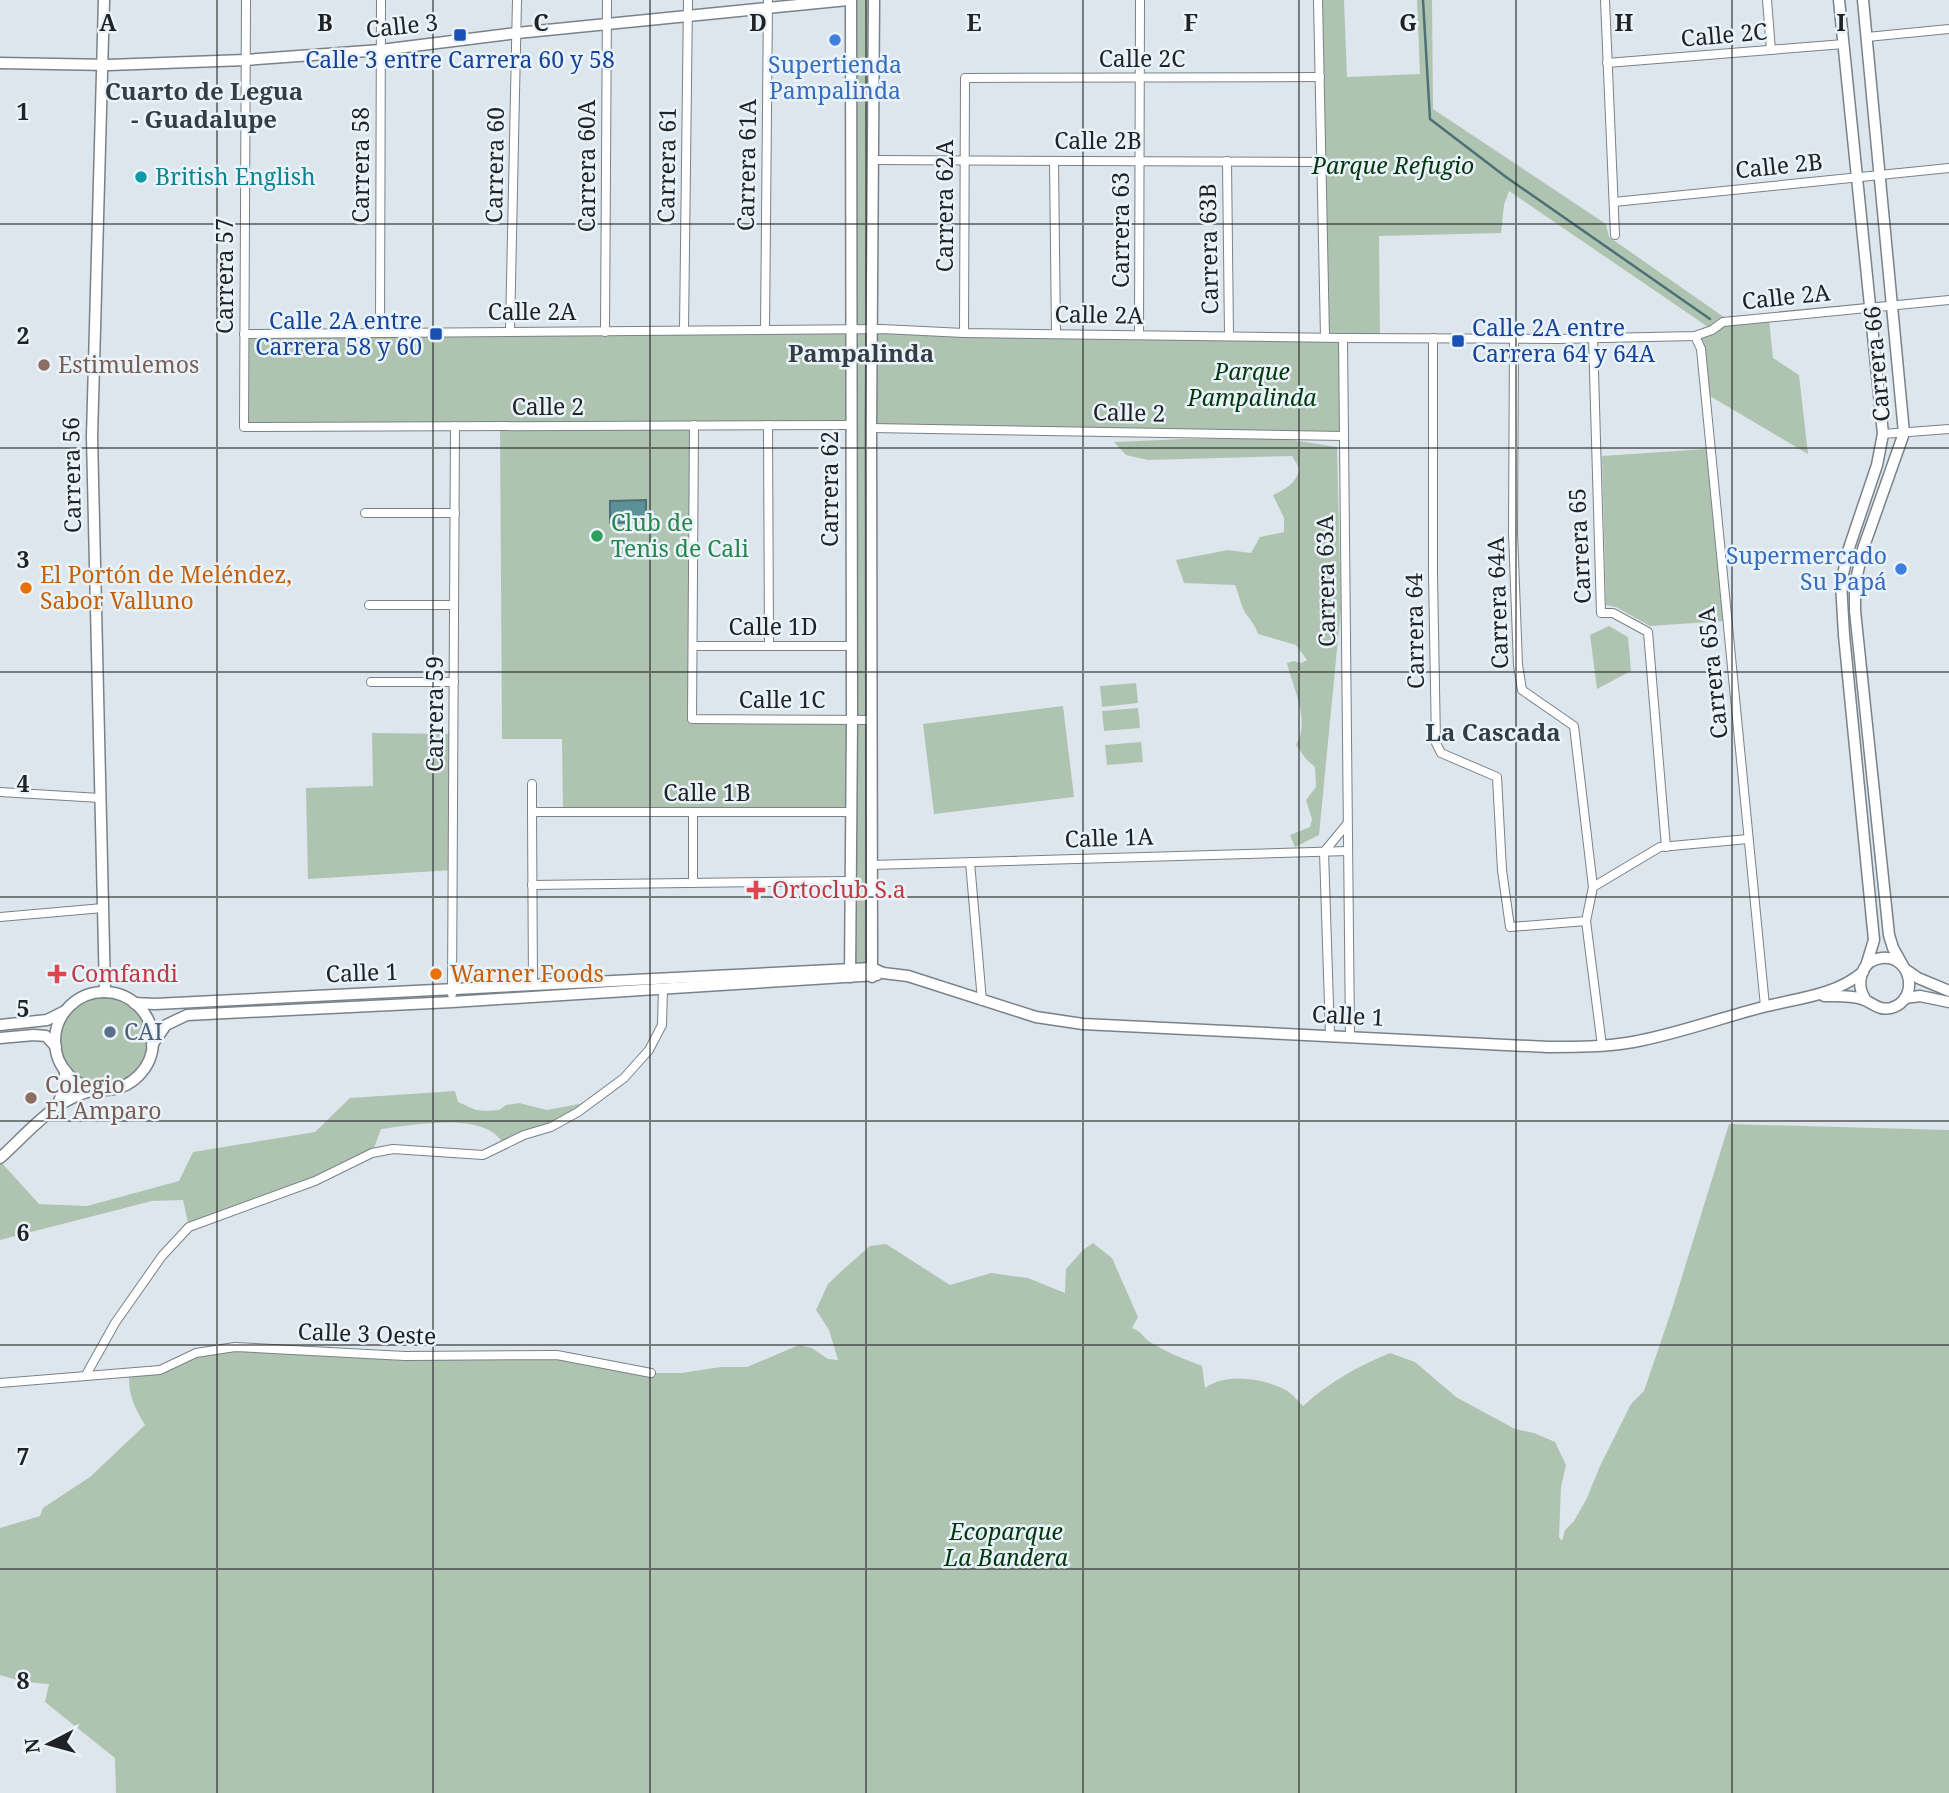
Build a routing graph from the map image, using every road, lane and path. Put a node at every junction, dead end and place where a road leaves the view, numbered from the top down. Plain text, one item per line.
1 (104, 0) edge
2 (246, 0) edge
3 (381, 0) edge
4 (517, 0) edge
5 (607, 0) edge
6 (688, 0) edge
7 (850, 0) edge
8 (874, 0) edge
9 (1140, 0) edge
10 (1318, 0) edge
11 (1605, 0) edge
12 (1767, 0) edge
13 (1839, 0) edge
14 (1863, 0) edge
15 (768, 4) edge
16 (688, 17) junction
17 (607, 24) junction
18 (1949, 30) edge
19 (517, 33) junction
20 (1867, 37) junction
21 (1844, 44) junction
22 (382, 50) junction
23 (1770, 50) junction
24 (245, 60) junction
25 (0, 63) edge
26 (1607, 63) junction
27 (102, 65) junction
28 (1320, 77) junction
29 (965, 78) joint
30 (1140, 78) junction
31 (874, 160) junction
32 (965, 160) junction
33 (1054, 160) junction
34 (1141, 161) junction
35 (1227, 161) junction
36 (1321, 162) junction
37 (1949, 167) edge
38 (1881, 174) junction
39 (1857, 177) junction
40 (1614, 202) junction
41 (1615, 235) dead end
42 (1949, 300) edge
43 (1893, 306) junction
44 (1870, 308) junction
45 (510, 330) junction
46 (684, 330) junction
47 (765, 330) junction
48 (851, 330) junction
49 (872, 330) junction
50 (380, 331) junction
51 (605, 332) junction
52 (964, 333) junction
53 (244, 334) junction
54 (1056, 334) junction
55 (1139, 335) junction
56 (1229, 336) junction
57 (1695, 336) junction
58 (1593, 337) junction
59 (1325, 338) junction
60 (1343, 338) junction
61 (1433, 338) junction
62 (1514, 338) junction
63 (694, 425) junction
64 (768, 425) junction
65 (851, 425) junction
66 (455, 426) junction
67 (244, 427) joint
68 (871, 428) junction
69 (1949, 429) edge
70 (1904, 433) junction
71 (1883, 434) junction
72 (1343, 436) junction
73 (365, 513) dead end
74 (455, 513) junction
75 (851, 540) junction
76 (871, 540) junction
77 (369, 605) dead end
78 (454, 605) junction
79 (693, 646) junction
80 (769, 646) junction
81 (852, 646) junction
82 (371, 682) dead end
83 (454, 682) junction
84 (852, 720) junction
85 (871, 720) junction
86 (532, 784) dead end
87 (0, 792) edge
88 (100, 798) junction
89 (532, 812) junction
90 (852, 812) junction
91 (693, 813) junction
92 (1348, 824) junction
93 (1748, 839) junction
94 (1666, 847) junction
95 (1348, 851) junction
96 (1324, 852) junction
97 (970, 862) junction
98 (871, 865) junction
99 (851, 881) junction
100 (693, 883) junction
101 (531, 885) junction
102 (1593, 887) junction
103 (103, 908) junction
104 (0, 917) edge
105 (1586, 921) junction
106 (1904, 967) junction
107 (1864, 969) junction
108 (850, 973) junction
109 (876, 973) junction
110 (533, 985) junction
111 (663, 989) junction
112 (1949, 991) edge
113 (105, 992) junction
114 (452, 997) junction
115 (1812, 997) junction
116 (1905, 998) junction
117 (1865, 999) junction
118 (982, 1001) junction
119 (1949, 1002) edge
120 (134, 1003) junction
121 (1765, 1006) junction
122 (67, 1009) junction
123 (0, 1025) edge
124 (1330, 1035) junction
125 (1350, 1037) junction
126 (0, 1038) edge
127 (152, 1045) junction
128 (1602, 1046) junction
129 (55, 1047) junction
130 (65, 1070) junction
131 (99, 1090) junction
132 (55, 1108) junction
133 (0, 1158) edge
134 (651, 1374) dead end
135 (86, 1375) junction
136 (0, 1382) edge

1 - 27 main road, Carrera 56
2 - 24 street, Carrera 57
3 - 22 street, Carrera 58
4 - 19 street, Carrera 60
5 - 17 street, Carrera 60A
6 - 16 street, Carrera 61
7 - 15 main road, Calle 3
7 - 48 main road, Carrera 62
8 - 31 main road, Carrera 62
9 - 30 street, Carrera 63
10 - 28 street
11 - 26 street
12 - 23 street
13 - 21 main road, Carrera 66
14 - 20 main road, Carrera 66
15 - 16 main road, Calle 3
15 - 47 street, Carrera 61A
16 - 17 main road, Calle 3
16 - 46 street, Carrera 61
17 - 19 main road, Calle 3
17 - 51 street, Carrera 60A
18 - 20 street
19 - 22 main road, Calle 3
19 - 45 street, Carrera 60
20 - 38 main road, Carrera 66
21 - 23 street, Calle 2C
21 - 39 main road, Carrera 66
22 - 24 main road, Calle 3
22 - 50 street, Carrera 58
23 - 26 street, Calle 2C
24 - 27 main road, Calle 3
24 - 53 street, Carrera 57
25 - 27 main road, Calle 3
26 - 40 street
27 - 88 main road, Carrera 56
28 - 30 street, Calle 2C
28 - 36 street
29 - 30 street, Calle 2C
29 - 32 street, Carrera 62A
30 - 34 street, Carrera 63
31 - 32 street, Calle 2B
31 - 49 main road, Carrera 62
32 - 33 street, Calle 2B
32 - 52 street, Carrera 62A
33 - 34 street, Calle 2B
33 - 54 street
34 - 35 street, Calle 2B
34 - 55 street, Carrera 63
35 - 36 street, Calle 2B
35 - 56 street, Carrera 63B
36 - 59 street
37 - 38 street, Calle 2B
38 - 39 street, Calle 2B
38 - 43 main road, Carrera 66
39 - 40 street, Calle 2B
39 - 44 main road, Carrera 66
40 - 41 street
42 - 43 street, Calle 2A
43 - 44 street, Calle 2A
43 - 70 main road, Carrera 66
44 - 57 street, Calle 2A
44 - 71 main road, Carrera 66
45 - 50 street, Calle 2A
45 - 51 street, Calle 2A
46 - 47 street, Calle 2A
46 - 51 street, Calle 2A
47 - 48 street, Calle 2A
48 - 49 street, Calle 2A
48 - 65 main road, Carrera 62
49 - 52 street, Calle 2A
49 - 68 main road, Carrera 62
50 - 53 street, Calle 2A
52 - 54 street, Calle 2A
53 - 67 street, Carrera 57
54 - 55 street, Calle 2A
55 - 56 street, Calle 2A
56 - 59 street, Calle 2A
57 - 58 street, Calle 2A
57 - 93 street, Carrera 65A
58 - 62 street, Calle 2A
58 - 94 street, Carrera 65
59 - 60 street, Calle 2A
60 - 61 street, Calle 2A
60 - 72 street, Carrera 63A
61 - 62 street, Calle 2A
61 - 105 street, Carrera 64
62 - 102 street, Carrera 64A
63 - 64 street, Calle 2
63 - 66 street, Calle 2
63 - 79 street
64 - 65 street, Calle 2
64 - 80 street
65 - 75 main road, Carrera 62
66 - 67 street, Calle 2
66 - 74 street, Carrera 59
68 - 72 street, Calle 2
68 - 76 main road, Carrera 62
69 - 70 street
70 - 71 street
70 - 106 main road, Carrera 66
71 - 107 main road, Carrera 66
72 - 92 street, Carrera 63A
73 - 74 street
74 - 78 street, Carrera 59
75 - 76 main road
75 - 81 main road, Carrera 62
76 - 85 main road, Carrera 62
77 - 78 street
78 - 83 street, Carrera 59
79 - 80 street, Calle 1D
79 - 84 street, Calle 1C
80 - 81 street, Calle 1D
81 - 84 main road, Carrera 62
82 - 83 street
83 - 114 street, Carrera 59
84 - 85 street, Calle 1C
84 - 90 main road, Carrera 62
85 - 98 main road, Carrera 62
86 - 89 street
87 - 88 street
88 - 103 main road, Carrera 56
89 - 91 street, Calle 1B
89 - 101 street
90 - 91 street, Calle 1B
90 - 99 main road, Carrera 62
91 - 100 street
92 - 95 street, Carrera 63A
92 - 96 street
93 - 94 street
93 - 121 street, Carrera 65A
94 - 102 street
95 - 96 street, Calle 1A
95 - 125 street, Carrera 63A
96 - 97 street, Calle 1A
96 - 124 street
97 - 98 street, Calle 1A
97 - 118 street
98 - 109 main road, Carrera 62
99 - 100 street
99 - 108 main road, Carrera 62
100 - 101 street
101 - 110 street
102 - 105 street, Carrera 64A
103 - 104 street
103 - 113 main road, Carrera 56
105 - 128 street, Carrera 64A
106 - 107 main road
106 - 112 main road
106 - 116 main road
107 - 115 main road, Calle 1
107 - 117 main road
108 - 109 main road, Calle 1
108 - 110 main road, Calle 1
108 - 111 main road, Calle 1
109 - 118 main road, Calle 1
110 - 114 main road, Calle 1
111 - 114 main road, Calle 1
111 - 135 street
113 - 120 main road
113 - 122 main road
114 - 120 main road, Calle 1
114 - 127 main road, Calle 1
115 - 117 main road, Calle 1
115 - 121 main road, Calle 1
116 - 117 main road
116 - 119 main road
118 - 124 main road, Calle 1
120 - 127 main road
121 - 128 main road, Calle 1
122 - 123 main road
122 - 129 main road
124 - 125 main road, Calle 1
125 - 128 main road, Calle 1
126 - 129 main road
127 - 131 main road
129 - 130 main road
130 - 131 main road
130 - 132 main road
131 - 132 main road
132 - 133 main road
134 - 135 street, Calle 3 Oeste
135 - 136 street, Calle 3 Oeste

